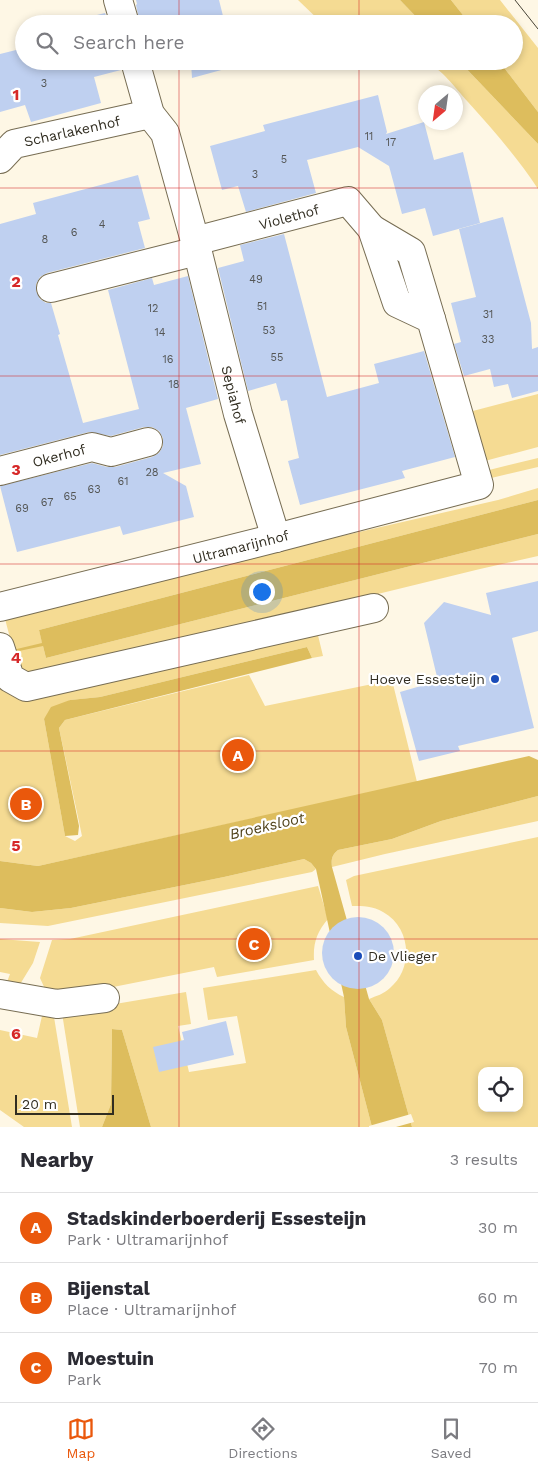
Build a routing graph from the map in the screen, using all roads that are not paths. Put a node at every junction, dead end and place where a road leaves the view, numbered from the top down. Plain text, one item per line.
1 (118, 0) edge
2 (122, 15) edge
3 (138, 70) edge
4 (150, 114) junction
5 (0, 159) edge
6 (196, 246) junction
7 (51, 288) dead end
8 (148, 442) dead end
9 (0, 471) edge
10 (479, 485) joint
11 (276, 538) junction
12 (0, 607) edge
13 (374, 608) dead end
14 (0, 647) edge
15 (0, 994) edge
16 (105, 998) dead end

1 - 2 street
3 - 4 street, Sepiahof
4 - 5 street, Scharlakenhof
4 - 6 street, Sepiahof
6 - 7 street
6 - 10 street, Violethof
6 - 11 street, Sepiahof
8 - 9 street, Okerhof
10 - 11 street, Ultramarijnhof
11 - 12 street, Ultramarijnhof
13 - 14 street
15 - 16 street

